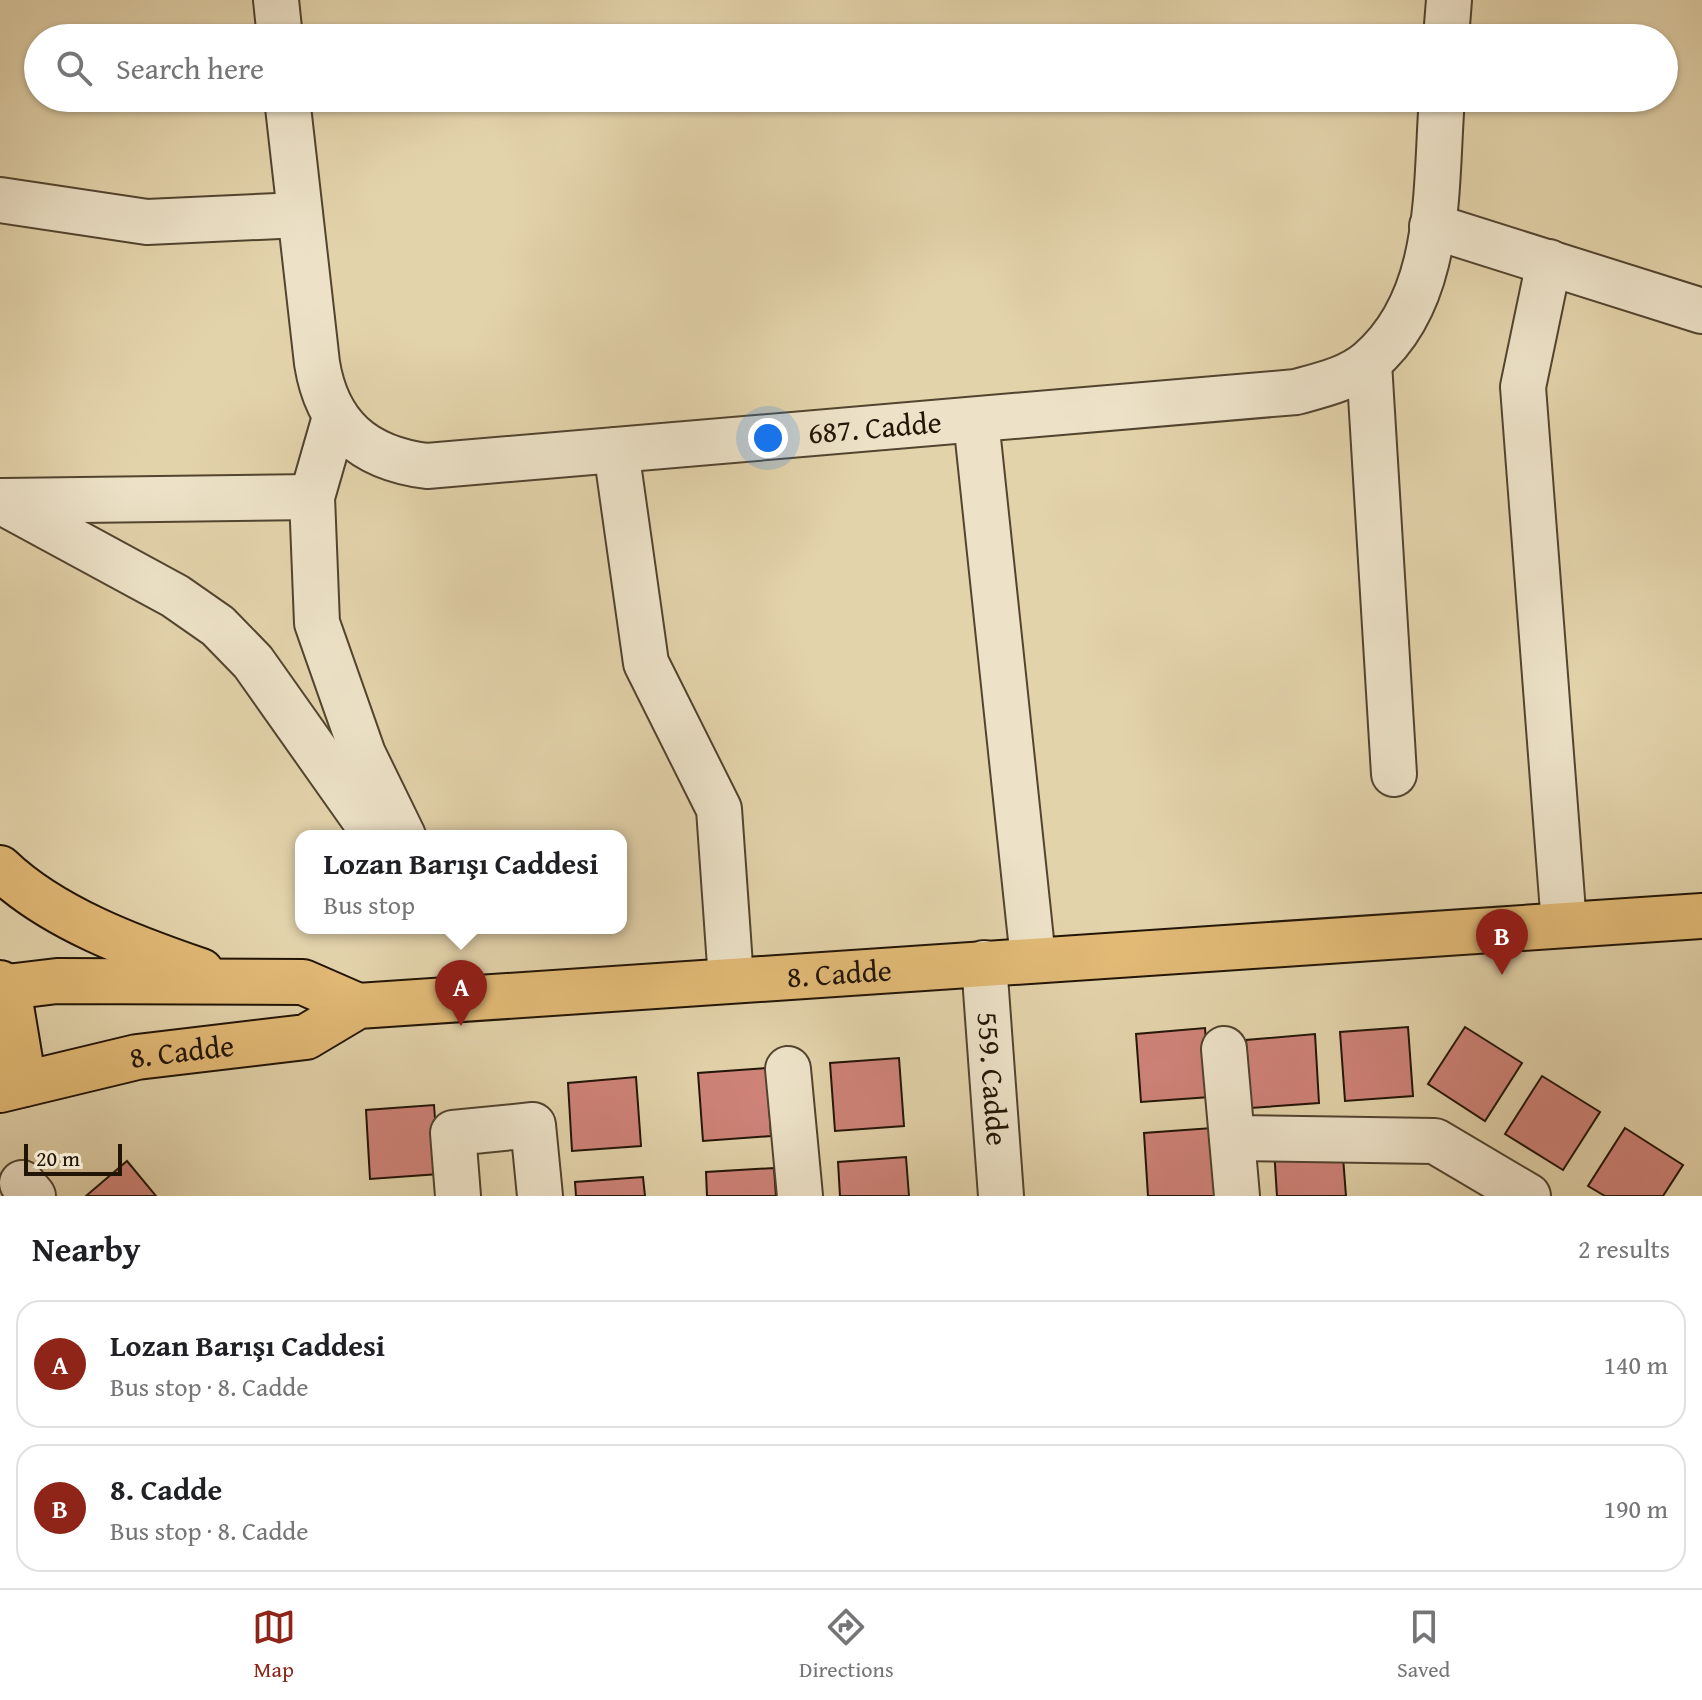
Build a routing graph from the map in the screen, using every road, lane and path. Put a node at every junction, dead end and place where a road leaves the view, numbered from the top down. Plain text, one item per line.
1 (276, 0) edge
2 (1449, 0) edge
3 (279, 24) edge
4 (1447, 24) edge
5 (289, 112) edge
6 (1441, 112) edge
7 (0, 200) edge
8 (300, 215) junction
9 (1432, 226) junction
10 (1549, 262) junction
11 (1702, 311) edge
12 (1369, 363) junction
13 (335, 417) junction
14 (976, 420) junction
15 (616, 450) junction
16 (312, 497) junction
17 (0, 501) edge
18 (1394, 774) dead end
19 (372, 830) edge
20 (400, 830) edge
21 (0, 868) edge
22 (1702, 916) edge
23 (1564, 925) junction
24 (1033, 959) junction
25 (984, 963) junction
26 (731, 980) junction
27 (234, 983) junction
28 (1, 986) edge
29 (358, 1006) junction
30 (1224, 1049) dead end
31 (788, 1069) dead end
32 (12, 1087) edge
33 (1232, 1138) junction
34 (458, 1196) edge
35 (540, 1196) edge
36 (800, 1196) edge
37 (1001, 1196) edge
38 (1237, 1196) edge
39 (1528, 1196) edge

1 - 3 street
2 - 4 street
5 - 8 street, 687. Cadde
6 - 9 street, 687. Cadde
7 - 8 street
8 - 13 street, 687. Cadde
9 - 10 street
9 - 12 street, 687. Cadde
10 - 11 street
10 - 23 street
12 - 14 street, 687. Cadde
12 - 18 street
13 - 15 street, 687. Cadde
13 - 16 street
14 - 15 street, 687. Cadde
14 - 24 street
15 - 26 street
16 - 17 street
16 - 20 street
17 - 19 street
21 - 27 main road
22 - 23 main road, 8. Cadde
23 - 24 main road, 8. Cadde
24 - 25 main road, 8. Cadde
25 - 26 main road, 8. Cadde
25 - 37 street, 559. Cadde
26 - 29 main road, 8. Cadde
27 - 28 main road, 8. Cadde
27 - 29 main road, 8. Cadde
28 - 32 main road
29 - 32 main road, 8. Cadde
30 - 33 street
31 - 36 street
33 - 38 street
33 - 39 street
34 - 35 street

